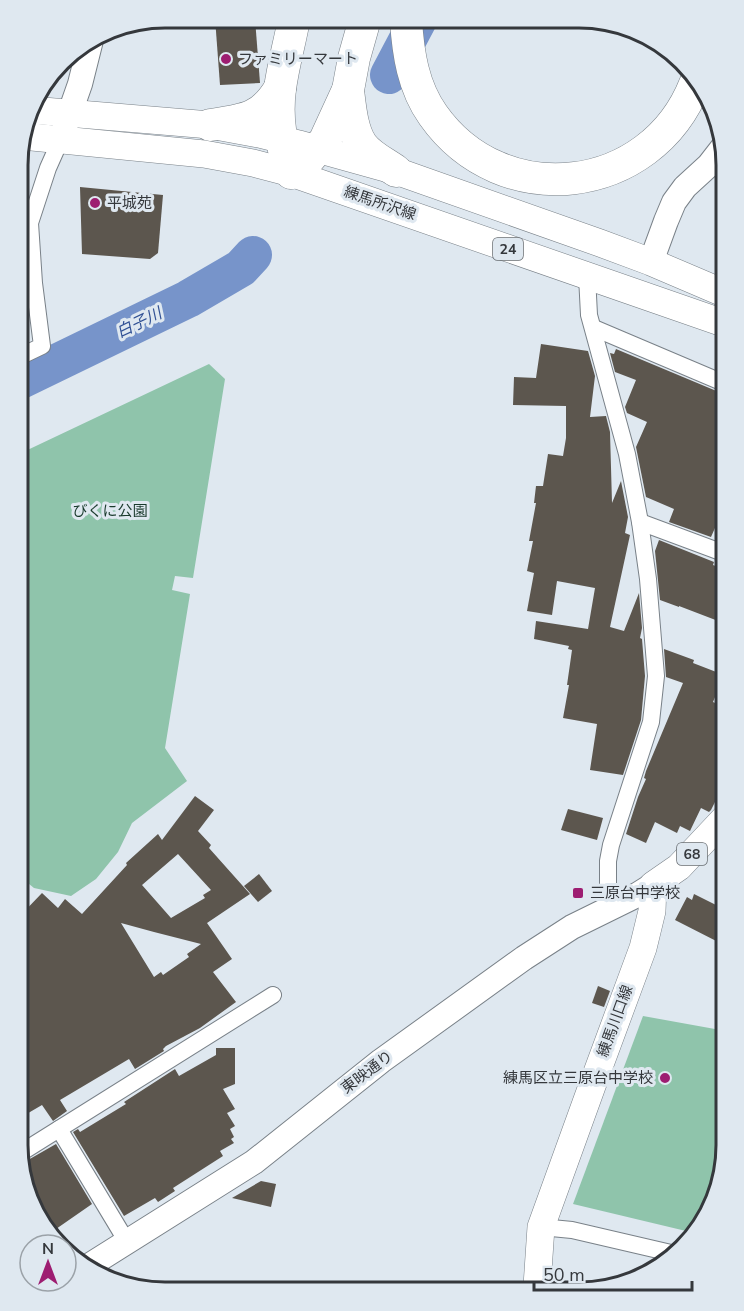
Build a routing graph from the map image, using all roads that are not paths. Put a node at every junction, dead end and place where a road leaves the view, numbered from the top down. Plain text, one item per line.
1 (292, 28) edge
2 (362, 28) edge
3 (407, 28) edge
4 (87, 54) edge
5 (280, 88) junction
6 (348, 90) junction
7 (692, 90) edge
8 (40, 110) edge
9 (70, 112) junction
10 (210, 125) junction
11 (32, 137) edge
12 (281, 139) junction
13 (60, 141) junction
14 (319, 149) junction
15 (715, 157) edge
16 (396, 171) junction
17 (291, 173) junction
18 (651, 262) junction
19 (587, 276) junction
20 (716, 290) edge
21 (716, 320) edge
22 (594, 328) junction
23 (28, 353) edge
24 (716, 380) edge
25 (640, 522) junction
26 (716, 550) edge
27 (715, 828) edge
28 (653, 885) junction
29 (614, 905) junction
30 (273, 994) dead end
31 (59, 1129) junction
32 (28, 1149) edge
33 (541, 1227) junction
34 (127, 1242) junction
35 (665, 1252) edge
36 (94, 1262) edge
37 (537, 1282) edge

1 - 5 highway
2 - 6 highway
3 - 7 highway
4 - 9 street
5 - 10 highway
5 - 12 highway
6 - 14 highway
6 - 16 highway
8 - 9 main road, 24
9 - 10 main road, 24
9 - 13 street
10 - 12 main road, 24
11 - 13 main road, 練馬所沢線 / 24
12 - 14 main road, 24
12 - 17 highway
13 - 17 main road, 練馬所沢線 / 24
13 - 23 street
14 - 16 main road, 24
14 - 17 highway
15 - 18 street
16 - 18 main road, 24
17 - 19 main road, 練馬所沢線 / 24
18 - 20 main road, 24
19 - 21 main road, 練馬所沢線 / 24
19 - 22 street
22 - 24 street
22 - 25 street
25 - 26 street
25 - 29 street
27 - 28 main road, 68
28 - 29 street, 東映通り
28 - 33 main road, 練馬川口線
29 - 34 street, 東映通り
30 - 31 street
31 - 32 street
31 - 34 street
33 - 35 street
33 - 37 main road, 練馬川口線
34 - 36 street, 東映通り

